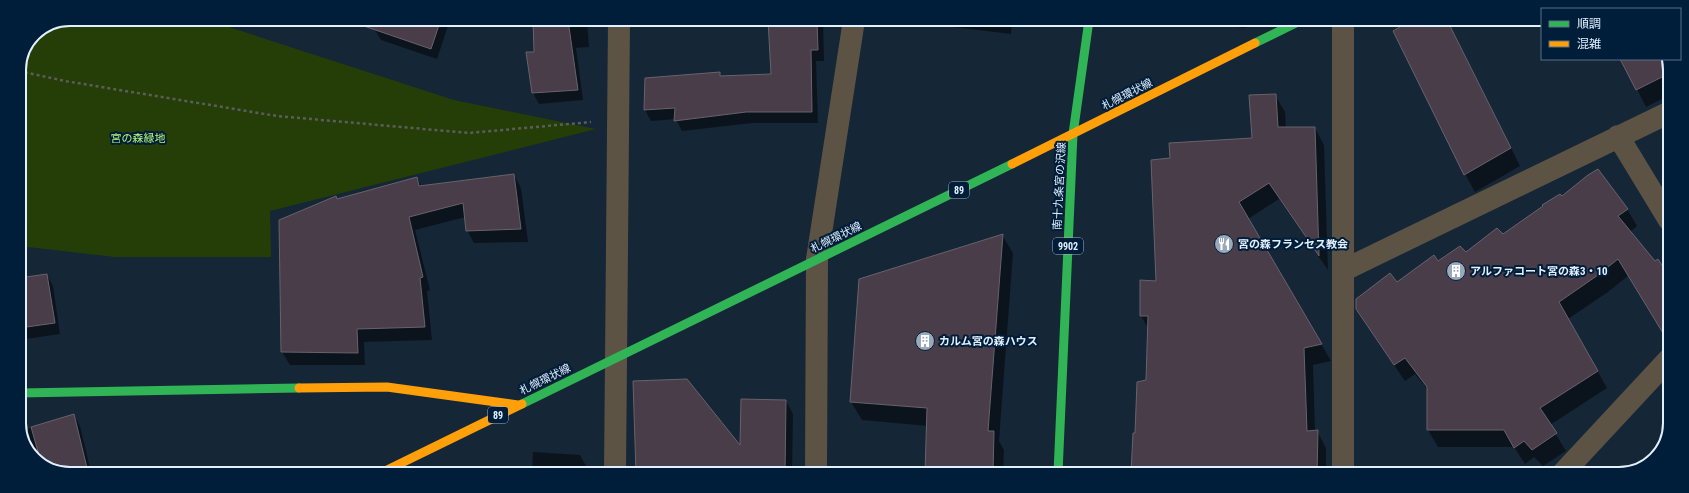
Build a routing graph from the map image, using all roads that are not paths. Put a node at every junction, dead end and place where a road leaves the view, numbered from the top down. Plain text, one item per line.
1 (619, 26) edge
2 (853, 26) edge
3 (1088, 26) edge
4 (1290, 26) edge
5 (1343, 26) edge
6 (1663, 115) edge
7 (1073, 134) junction
8 (1618, 136) junction
9 (1663, 210) edge
10 (817, 259) junction
11 (1344, 270) junction
12 (615, 358) junction
13 (1663, 365) edge
14 (26, 393) edge
15 (518, 405) junction
16 (409, 466) edge
17 (615, 467) edge
18 (816, 467) edge
19 (1058, 467) edge
20 (1343, 467) edge
21 (1569, 467) edge

1 - 12 street
2 - 10 street
3 - 7 main road, 南十九条宮の沢線 / 9902
4 - 7 main road, 札幌環状線 / 89
5 - 11 street
6 - 8 street
7 - 10 main road, 札幌環状線 / 89
7 - 19 main road, 南十九条宮の沢線 / 9902
8 - 9 street
8 - 11 street
10 - 12 main road, 札幌環状線 / 89
10 - 18 street
11 - 20 street
12 - 15 main road, 札幌環状線 / 89
12 - 17 street
13 - 21 street
14 - 15 main road
15 - 16 main road, 札幌環状線 / 89

